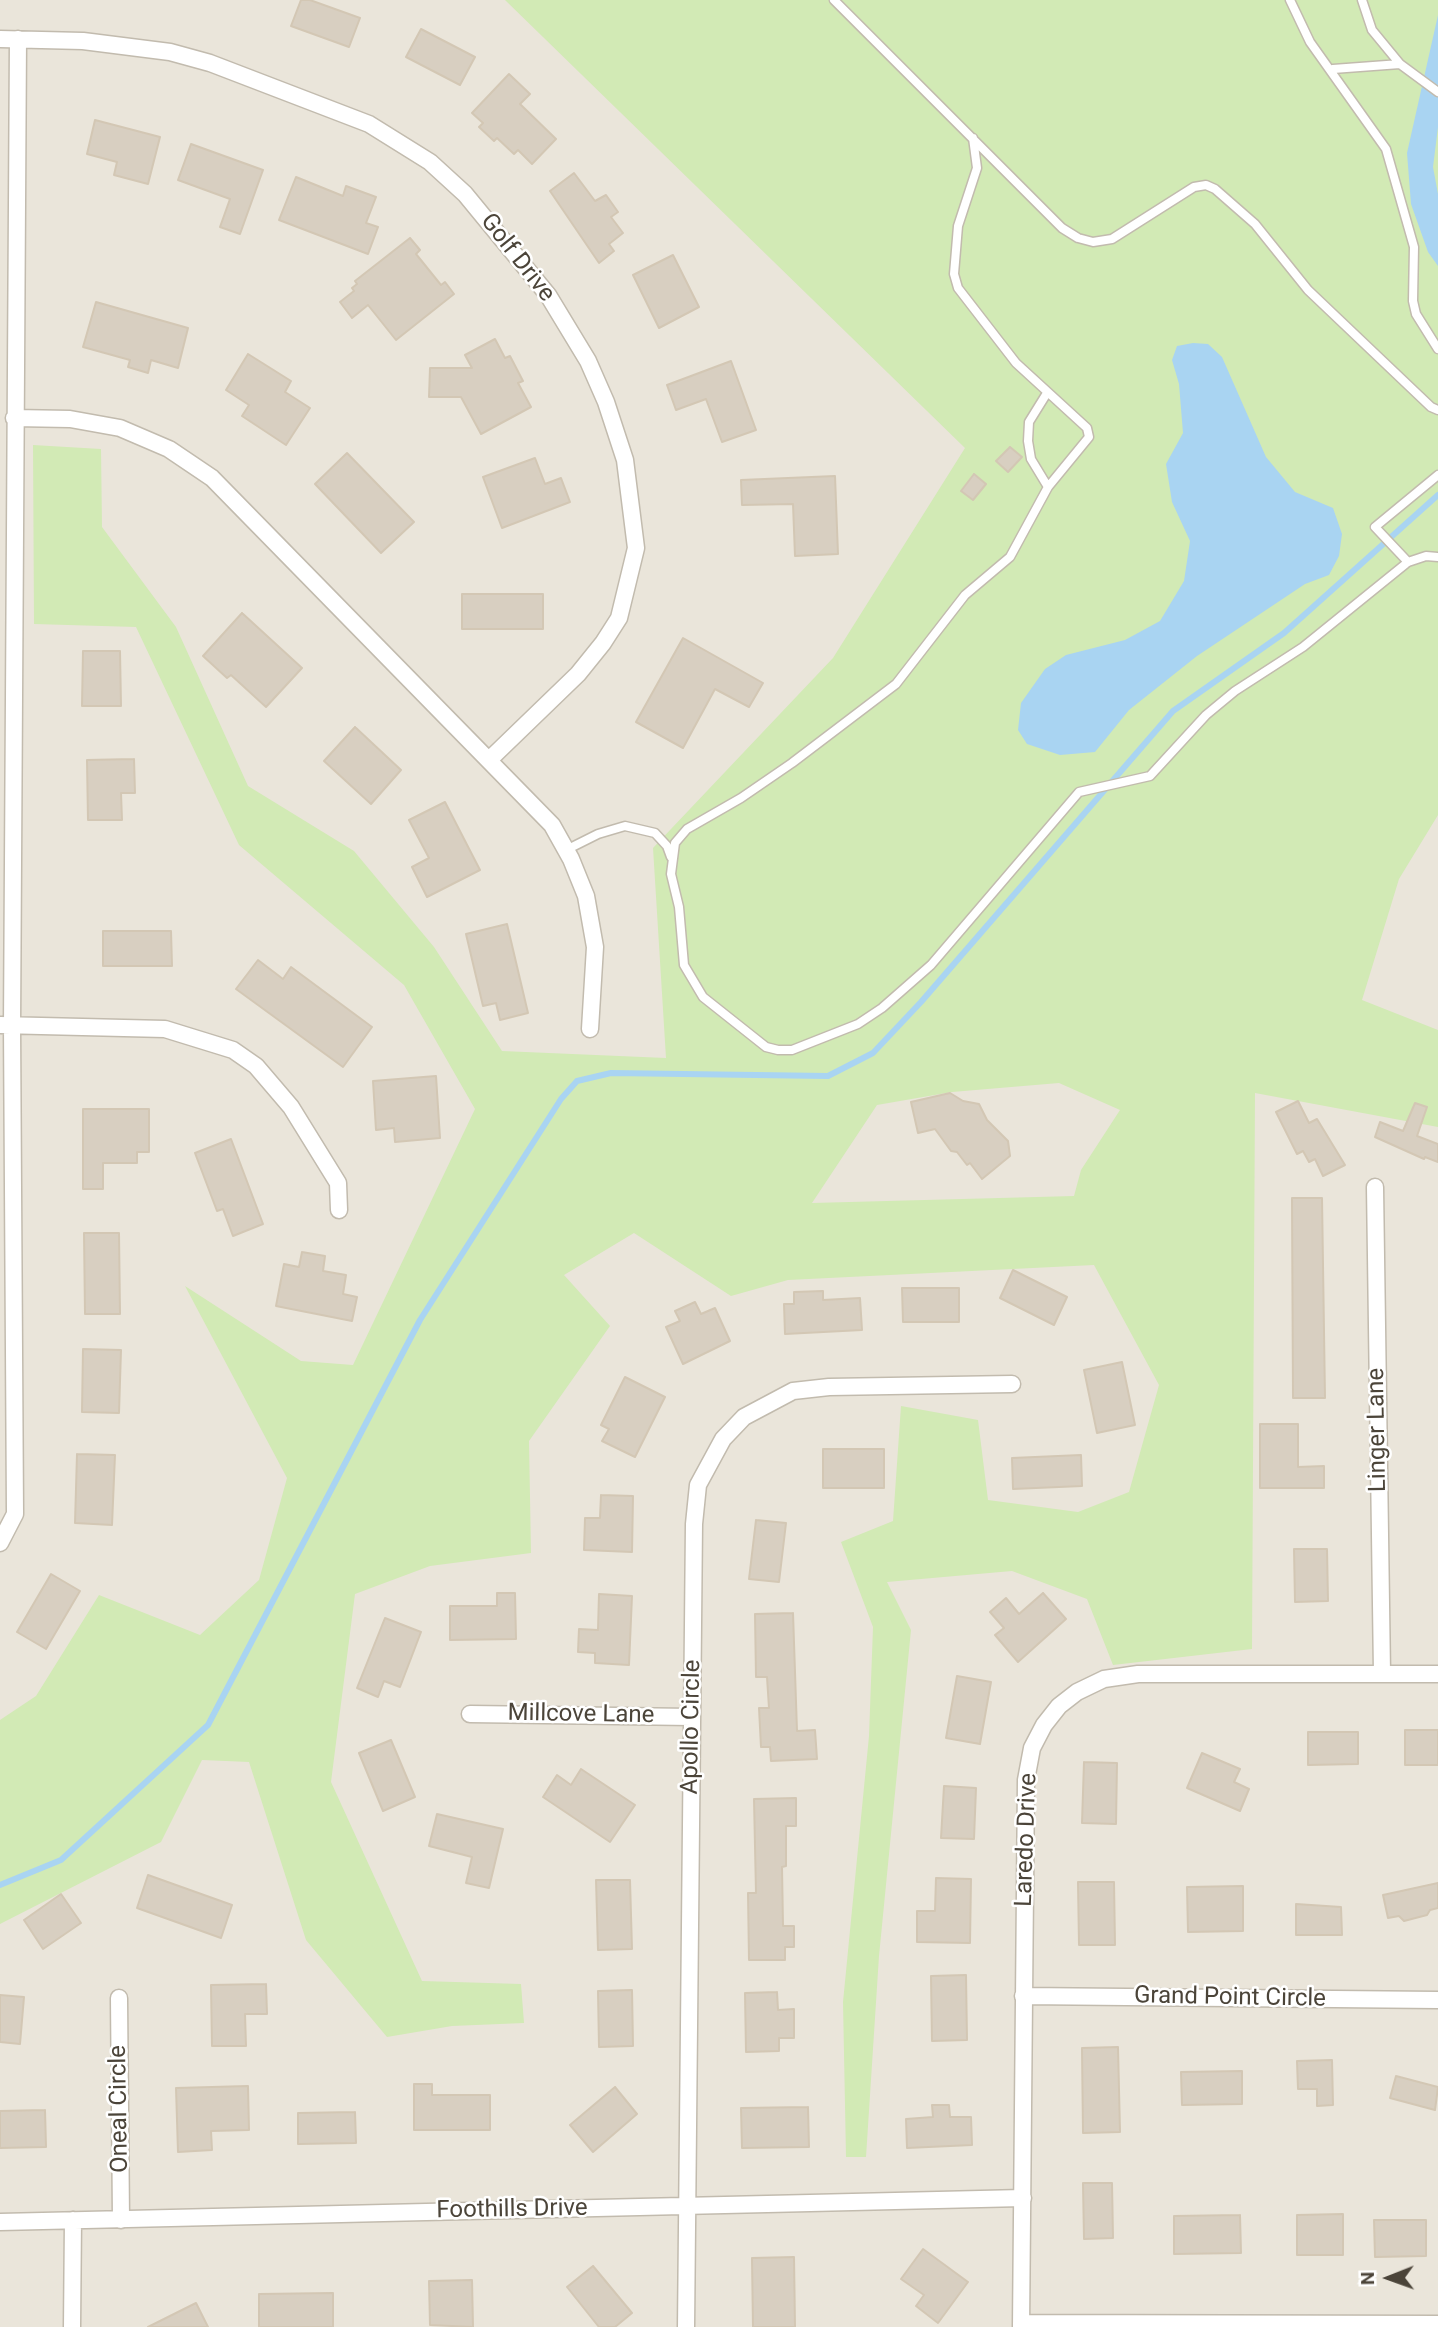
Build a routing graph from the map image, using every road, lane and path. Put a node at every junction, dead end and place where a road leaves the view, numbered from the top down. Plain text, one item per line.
1 (834, 0) edge
2 (1290, 0) edge
3 (1362, 0) edge
4 (0, 39) edge
5 (18, 40) junction
6 (1400, 64) junction
7 (1333, 69) junction
8 (1438, 92) edge
9 (973, 138) junction
10 (1438, 349) edge
11 (1047, 393) junction
12 (1438, 410) edge
13 (14, 418) junction
14 (1438, 474) edge
15 (1048, 487) junction
16 (1438, 557) edge
17 (1408, 562) junction
18 (489, 760) junction
19 (566, 850) junction
20 (671, 857) junction
21 (6, 1025) edge
22 (590, 1030) dead end
23 (1375, 1187) dead end
24 (339, 1210) dead end
25 (1012, 1384) dead end
26 (0, 1544) edge
27 (1382, 1673) junction
28 (1438, 1674) edge
29 (471, 1714) dead end
30 (692, 1717) junction
31 (1023, 1996) junction
32 (119, 1998) dead end
33 (1438, 2000) edge
34 (1023, 2198) junction
35 (687, 2206) junction
36 (73, 2220) junction
37 (121, 2220) junction
38 (0, 2222) edge
39 (1438, 2324) edge
40 (1021, 2325) edge
41 (72, 2327) edge
42 (686, 2327) edge

1 - 9 lane
2 - 7 lane
3 - 6 lane
4 - 5 street, Golf Drive
5 - 13 street
5 - 18 street, Golf Drive
6 - 7 lane
6 - 8 lane
7 - 10 lane
9 - 11 lane
9 - 12 lane
11 - 15 lane
11 - 15 lane
13 - 18 street
13 - 21 street
14 - 17 lane
15 - 20 lane
16 - 17 lane
17 - 20 lane
18 - 19 street
19 - 20 lane
19 - 22 street
21 - 24 street
21 - 26 street
23 - 27 street, Linger Lane
25 - 30 street, Apollo Circle
27 - 28 street, Laredo Drive
27 - 31 street, Laredo Drive
29 - 30 street, Millcove Lane
30 - 35 street, Apollo Circle
31 - 33 street, Grand Point Circle
31 - 34 street, Laredo Drive
32 - 37 street, Oneal Circle
34 - 35 street, Foothills Drive
34 - 40 street, Laredo Drive
35 - 37 street, Foothills Drive
35 - 42 street, Apollo Circle
36 - 37 street, Foothills Drive
36 - 38 street, Foothills Drive
36 - 41 street
39 - 40 street

